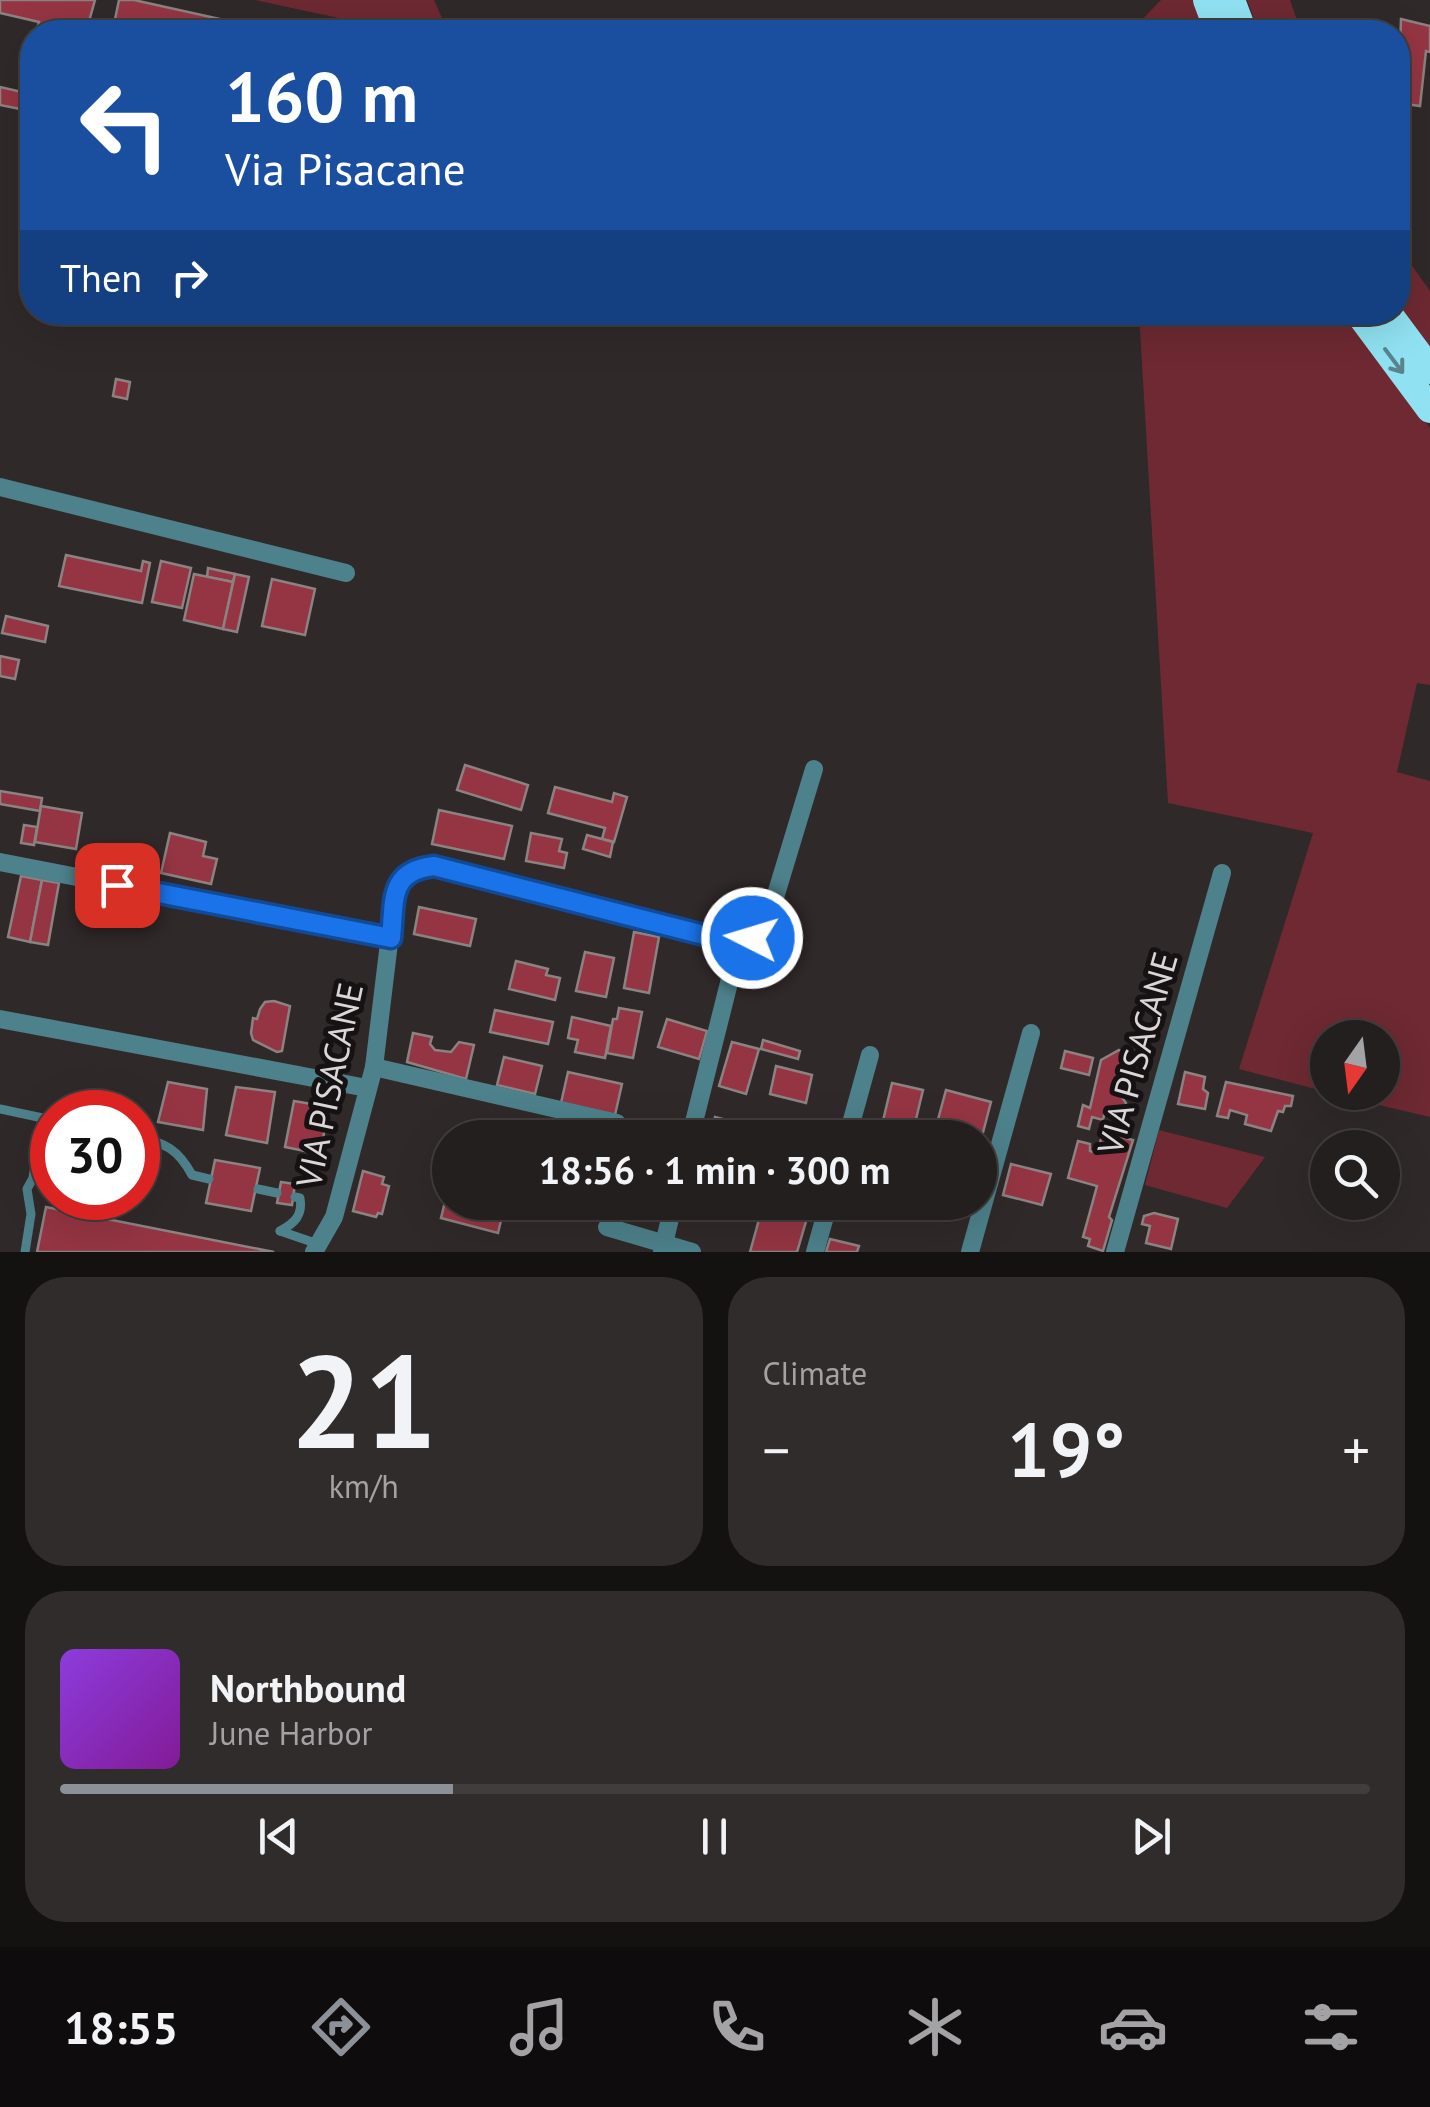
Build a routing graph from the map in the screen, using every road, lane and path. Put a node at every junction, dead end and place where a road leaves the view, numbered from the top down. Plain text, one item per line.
1 (1368, 325) edge
2 (1397, 325) edge
3 (1430, 370) edge
4 (1430, 409) edge
5 (0, 488) edge
6 (346, 573) dead end
7 (814, 768) dead end
8 (0, 862) edge
9 (1222, 872) dead end
10 (391, 938) junction
11 (739, 944) junction
12 (0, 1019) edge
13 (1031, 1033) dead end
14 (870, 1056) dead end
15 (374, 1067) junction
16 (368, 1088) junction
17 (0, 1109) edge
18 (30, 1115) edge
19 (604, 1120) edge
20 (695, 1120) edge
21 (852, 1120) edge
22 (160, 1142) edge
23 (209, 1179) dead end
24 (30, 1184) edge
25 (258, 1189) dead end
26 (277, 1193) dead end
27 (295, 1196) dead end
28 (30, 1208) edge
29 (30, 1220) edge
30 (670, 1220) edge
31 (824, 1220) edge
32 (607, 1227) dead end
33 (316, 1248) edge
34 (663, 1248) edge
35 (25, 1252) edge
36 (692, 1252) edge
37 (815, 1252) edge
38 (970, 1252) edge
39 (1115, 1252) edge

1 -> 4 highway
2 - 3 highway
5 - 6 street
7 - 11 street
8 - 10 street
9 - 39 street, VIA PISACANE
10 - 11 street, VIA PISACANE
10 - 15 street, VIA PISACANE
11 - 20 street
12 - 16 street
13 - 38 street
14 - 21 street
15 - 16 street, VIA PISACANE
15 - 19 street
16 - 33 street, VIA PISACANE
17 - 18 lane
22 - 23 lane
24 - 28 lane
25 - 26 lane
27 - 33 lane
29 - 35 lane
30 - 34 street
31 - 37 street
32 - 34 street
34 - 36 street

